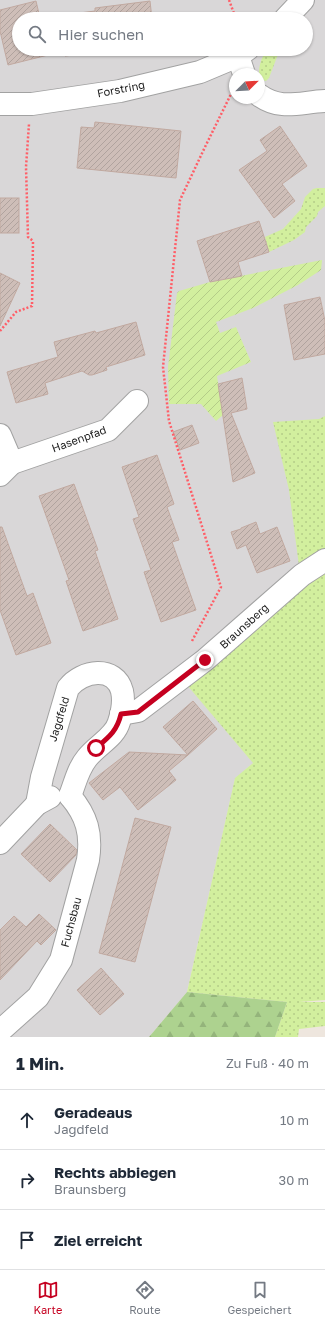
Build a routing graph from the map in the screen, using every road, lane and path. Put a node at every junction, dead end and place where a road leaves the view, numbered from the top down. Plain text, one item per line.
1 (228, 0) edge
2 (303, 0) edge
3 (233, 12) edge
4 (292, 12) edge
5 (243, 60) edge
6 (265, 99) edge
7 (229, 100) edge
8 (325, 101) edge
9 (0, 104) edge
10 (32, 104) junction
11 (0, 331) edge
12 (137, 401) dead end
13 (0, 435) edge
14 (6, 469) edge
15 (325, 560) edge
16 (188, 646) dead end
17 (121, 714) junction
18 (70, 796) junction
19 (37, 804) junction
20 (0, 843) edge
21 (0, 1031) edge

1 - 3 path
2 - 4 street
5 - 10 street, Forstring
6 - 8 street
7 - 16 path
9 - 10 street, Forstring
10 - 11 path
12 - 14 street, Hasenpfad
13 - 14 street, Hasenpfad
15 - 17 street, Braunsberg
17 - 18 street, Jagdfeld
17 - 19 street, Jagdfeld
18 - 19 street
18 - 21 street, Fuchsbau
19 - 20 street

